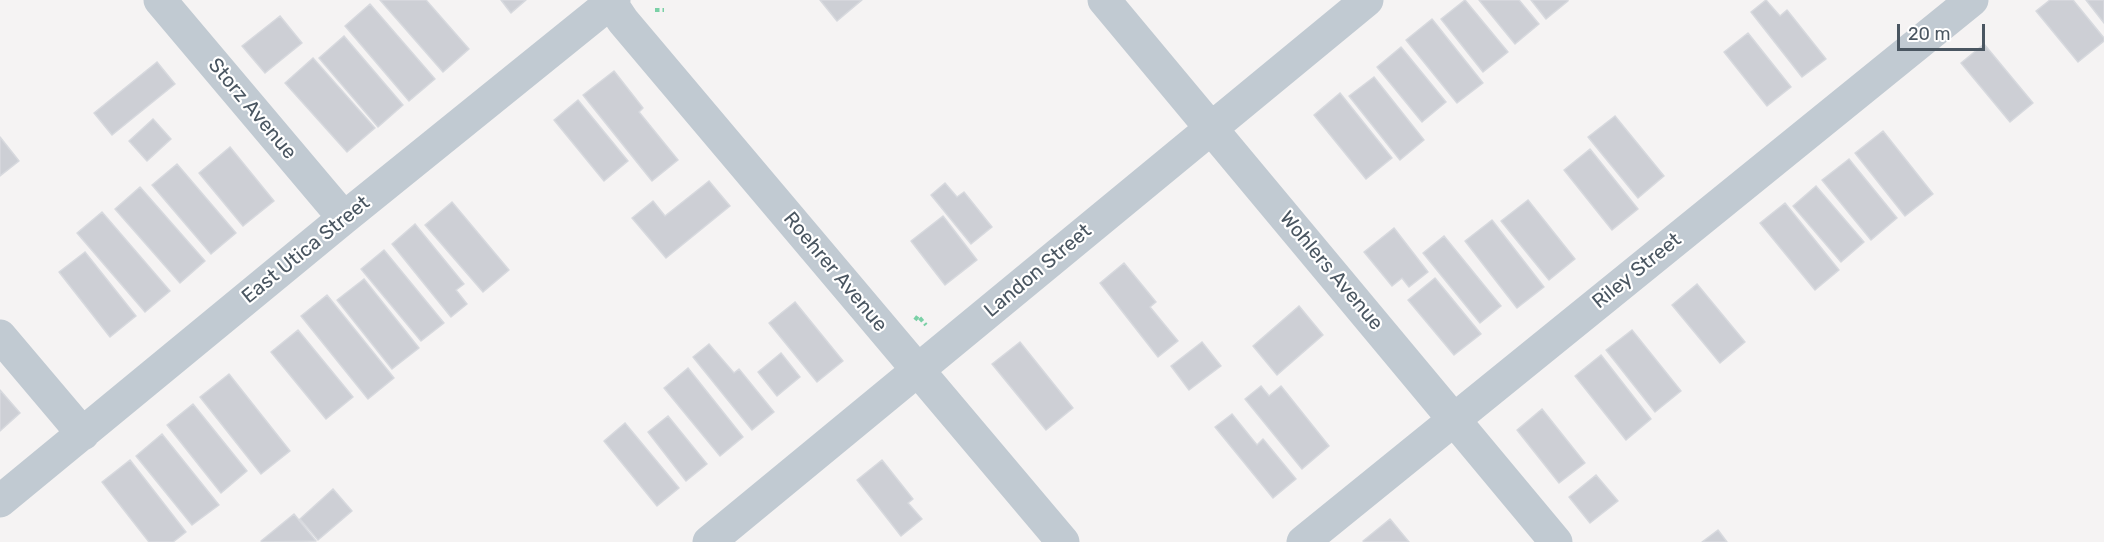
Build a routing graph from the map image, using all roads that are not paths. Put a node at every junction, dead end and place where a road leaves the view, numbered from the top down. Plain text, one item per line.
1 (160, 0) edge
2 (1104, 0) edge
3 (1367, 0) edge
4 (1972, 0) edge
5 (611, 1) edge
6 (1211, 128) junction
7 (344, 218) junction
8 (0, 336) edge
9 (919, 371) junction
10 (1454, 419) junction
11 (82, 434) junction
12 (0, 501) edge
13 (709, 542) edge
14 (1063, 542) edge
15 (1303, 542) edge
16 (1556, 542) edge

1 - 7 street, Storz Avenue
2 - 6 street, Wohlers Avenue
3 - 6 street, Landon Street
4 - 10 street, Riley Street
5 - 7 street, East Utica Street
5 - 9 street, Roehrer Avenue
6 - 9 street, Landon Street
6 - 10 street, Wohlers Avenue
7 - 11 street, East Utica Street
8 - 11 street
9 - 13 street, Landon Street
9 - 14 street, Roehrer Avenue
10 - 15 street, Riley Street
10 - 16 street, Wohlers Avenue
11 - 12 street, East Utica Street

